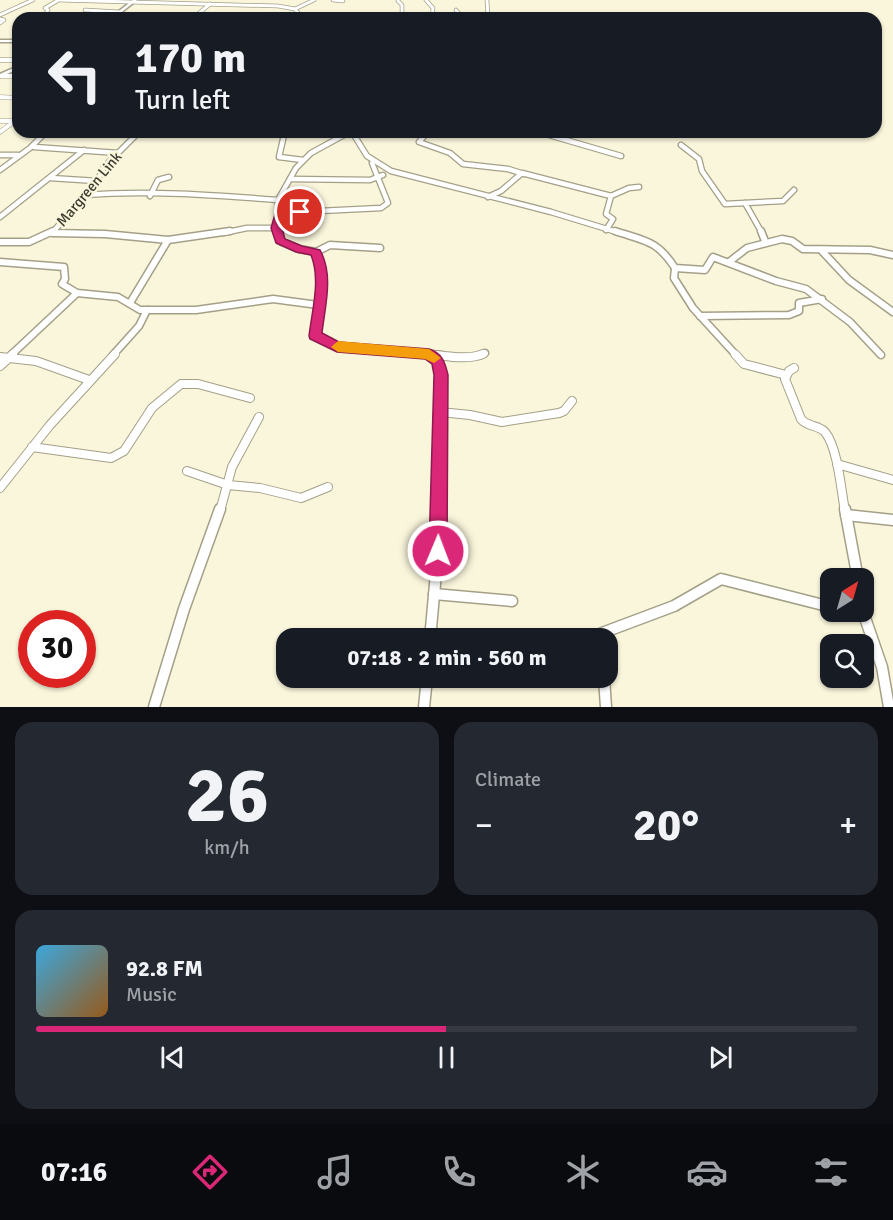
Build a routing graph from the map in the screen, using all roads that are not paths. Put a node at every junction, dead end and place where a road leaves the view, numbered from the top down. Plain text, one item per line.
1 (33, 0) edge
2 (251, 0) edge
3 (314, 0) edge
4 (333, 0) edge
5 (57, 1) edge
6 (134, 1) edge
7 (344, 1) edge
8 (398, 2) dead end
9 (210, 4) junction
10 (245, 5) junction
11 (295, 9) junction
12 (85, 10) dead end
13 (47, 12) edge
14 (121, 12) joint
15 (200, 12) edge
16 (297, 12) edge
17 (402, 12) edge
18 (0, 17) edge
19 (0, 23) edge
20 (41, 138) edge
21 (133, 138) edge
22 (283, 138) edge
23 (343, 138) edge
24 (353, 138) edge
25 (423, 138) edge
26 (555, 138) edge
27 (681, 146) dead end
28 (34, 147) junction
29 (84, 150) junction
30 (118, 153) junction
31 (0, 155) edge
32 (18, 155) junction
33 (621, 156) dead end
34 (303, 160) junction
35 (372, 163) junction
36 (0, 170) edge
37 (390, 171) junction
38 (525, 174) junction
39 (379, 176) junction
40 (169, 177) dead end
41 (50, 178) junction
42 (291, 179) junction
43 (96, 181) junction
44 (639, 187) dead end
45 (794, 190) dead end
46 (84, 195) junction
47 (150, 196) junction
48 (611, 196) junction
49 (488, 197) junction
50 (278, 200) junction
51 (745, 203) junction
52 (279, 213) junction
53 (0, 217) edge
54 (277, 228) junction
55 (606, 230) junction
56 (52, 233) junction
57 (168, 240) junction
58 (765, 241) junction
59 (0, 242) edge
60 (380, 248) dead end
61 (821, 250) junction
62 (316, 252) junction
63 (893, 255) edge
64 (0, 262) edge
65 (729, 262) junction
66 (675, 268) junction
67 (77, 293) junction
68 (822, 299) junction
69 (130, 303) junction
70 (318, 305) junction
71 (147, 310) junction
72 (893, 312) edge
73 (700, 316) junction
74 (485, 353) dead end
75 (429, 354) junction
76 (881, 355) dead end
77 (0, 357) edge
78 (9, 357) junction
79 (0, 366) edge
80 (794, 368) dead end
81 (786, 375) junction
82 (89, 381) junction
83 (250, 398) dead end
84 (572, 401) dead end
85 (440, 412) junction
86 (259, 417) dead end
87 (32, 447) junction
88 (837, 464) junction
89 (187, 471) dead end
90 (893, 480) edge
91 (228, 485) junction
92 (328, 487) dead end
93 (0, 489) edge
94 (846, 514) junction
95 (893, 520) edge
96 (856, 568) edge
97 (434, 594) junction
98 (512, 601) dead end
99 (820, 604) edge
100 (867, 622) edge
101 (431, 628) edge
102 (615, 628) edge
103 (426, 688) edge
104 (605, 688) edge
105 (154, 707) edge
106 (424, 707) edge
107 (606, 707) edge
108 (889, 707) edge

1 - 18 street
2 - 10 street
3 - 11 street
4 - 7 street
5 - 6 street
5 - 13 street
6 - 9 street
6 - 14 street
8 - 17 street
9 - 10 street
9 - 15 street
10 - 11 street
11 - 16 street
12 - 14 street
18 - 19 street
20 - 28 street
21 - 30 street, Margreen Link
22 - 34 street
23 - 34 street
24 - 35 street
25 - 38 street
26 - 33 street
27 - 51 street
28 - 29 street
28 - 32 street
29 - 30 street
29 - 41 street
30 - 43 street, Margreen Link
31 - 32 street
32 - 36 street
34 - 42 street
35 - 37 street
35 - 39 street
37 - 39 street
37 - 49 street
38 - 48 street
38 - 49 street
39 - 42 street
39 - 52 street
40 - 47 street
41 - 43 street
41 - 53 street
42 - 50 street
43 - 46 street, Margreen Link
44 - 48 street
45 - 51 street
46 - 47 street
46 - 56 street, Margreen Link
47 - 50 street
48 - 55 street
49 - 55 street
50 - 52 street
51 - 58 street
52 - 54 street
54 - 57 street
54 - 62 street
55 - 66 street
56 - 57 street
56 - 59 street, Margreen Link
57 - 69 street
58 - 61 street
58 - 65 street
60 - 62 street
61 - 63 street
61 - 72 street
62 - 70 street
64 - 67 street
65 - 66 street
65 - 68 street
66 - 73 street
67 - 69 street
67 - 78 street
68 - 73 street
68 - 76 street
69 - 71 street
70 - 71 street
70 - 75 street
71 - 82 street
73 - 81 street
74 - 75 street
75 - 85 street
77 - 78 street
78 - 79 street
78 - 82 street
80 - 81 street
81 - 88 street
82 - 87 street
83 - 87 street
84 - 85 street
85 - 97 street
86 - 91 street
87 - 93 street
88 - 90 street
88 - 94 street
89 - 91 street
91 - 92 street
91 - 105 street
94 - 95 street
94 - 96 street
97 - 98 street
97 - 101 street
99 - 102 street
100 - 108 street
103 - 106 street
104 - 107 street

